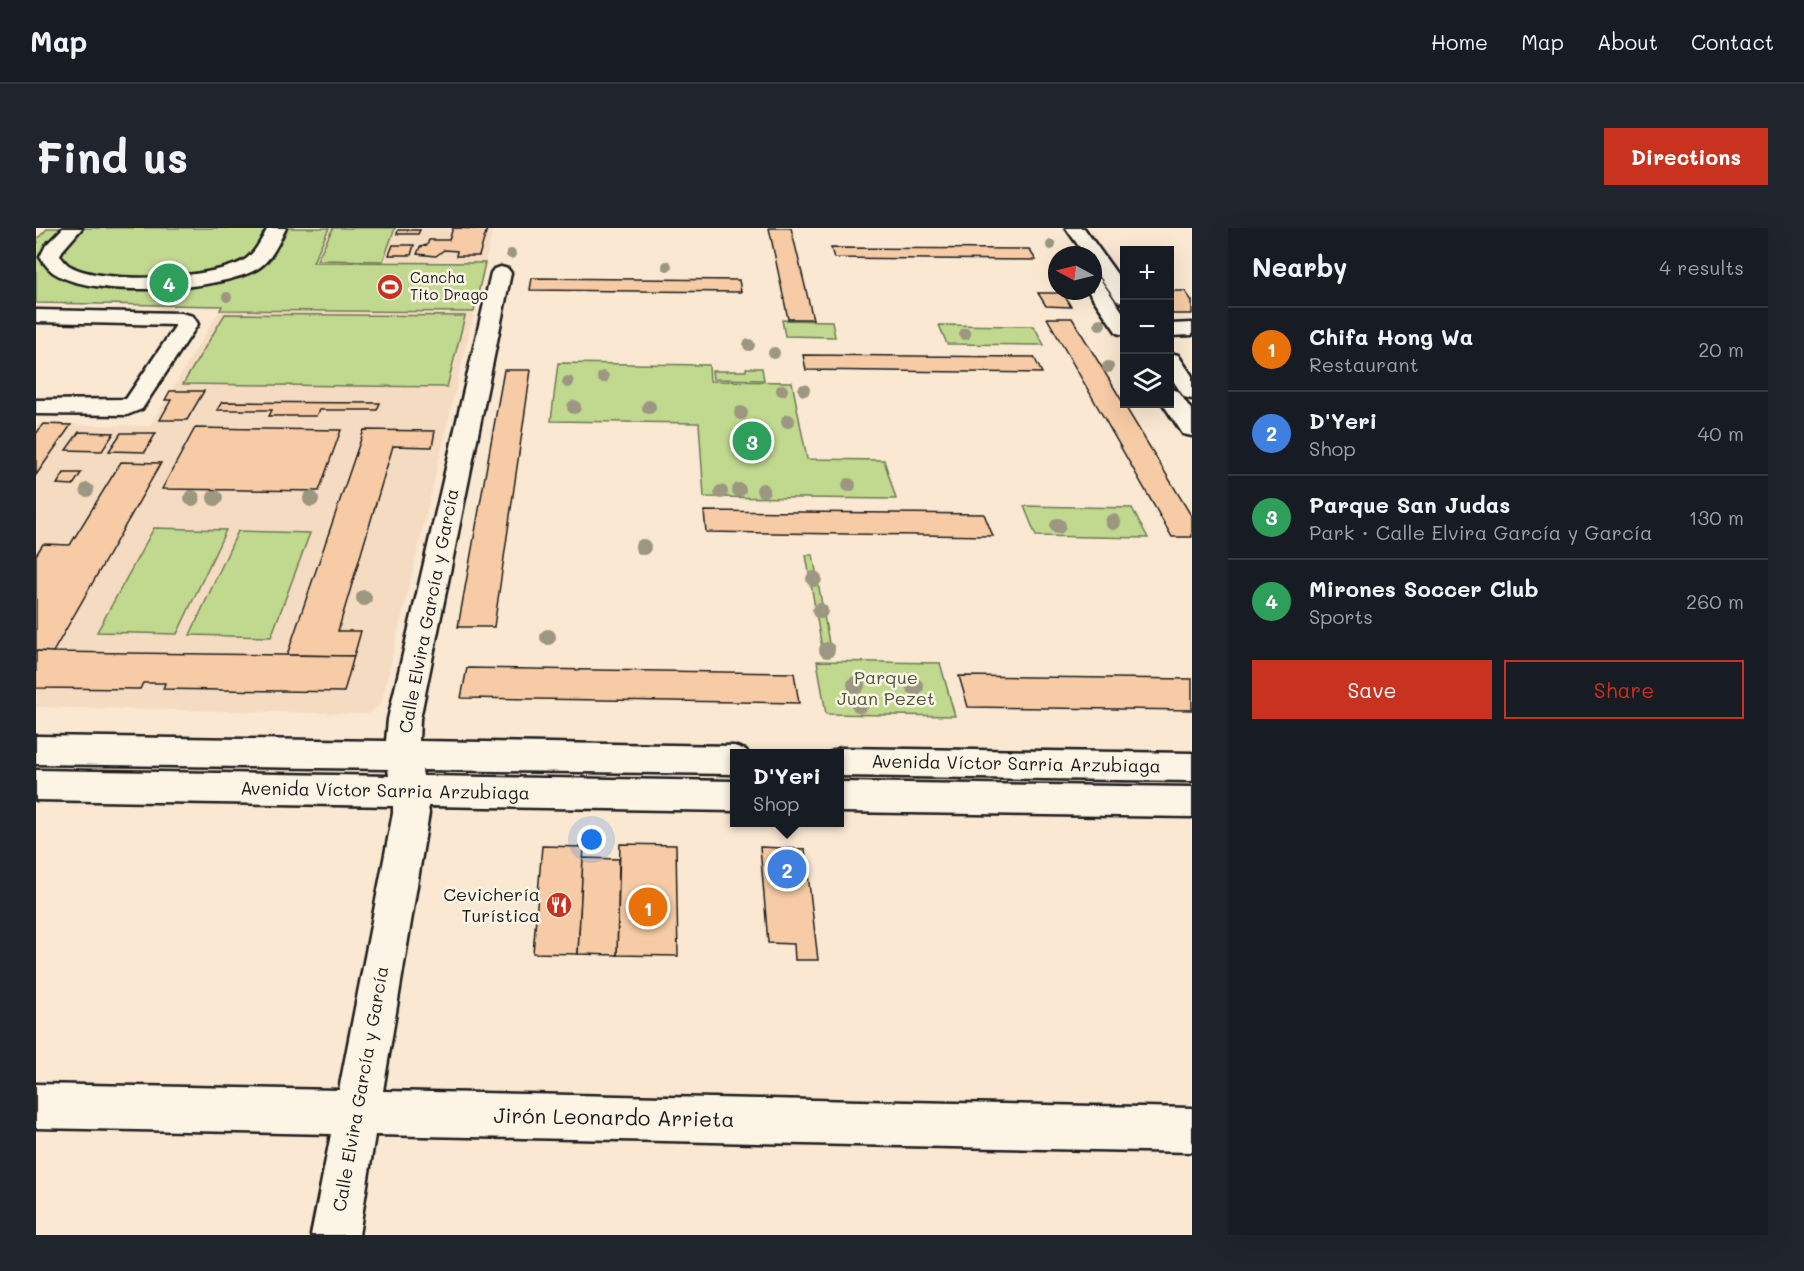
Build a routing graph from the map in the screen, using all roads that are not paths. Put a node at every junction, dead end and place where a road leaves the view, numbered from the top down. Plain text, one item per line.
1 (73, 228) edge
2 (277, 228) edge
3 (1056, 228) edge
4 (1075, 228) edge
5 (1068, 246) edge
6 (501, 273) dead end
7 (1120, 290) edge
8 (1102, 296) edge
9 (36, 316) edge
10 (1120, 322) edge
11 (1192, 329) edge
12 (1174, 330) edge
13 (1174, 346) edge
14 (1192, 346) edge
15 (1174, 366) edge
16 (1192, 392) edge
17 (1174, 402) edge
18 (36, 407) edge
19 (1192, 429) edge
20 (36, 750) edge
21 (730, 760) edge
22 (844, 762) edge
23 (1192, 767) edge
24 (405, 773) junction
25 (36, 785) edge
26 (730, 796) edge
27 (844, 797) edge
28 (1192, 802) edge
29 (36, 1106) edge
30 (356, 1112) junction
31 (1192, 1130) edge
32 (335, 1235) edge

1 - 2 street
3 - 5 street
4 - 7 street
6 - 24 street, Calle Elvira García y García
8 - 10 street
9 - 18 street
11 - 12 street
13 - 14 street
15 - 16 street
17 - 19 street
20 - 24 street, Avenida Víctor Sarria Arzubiaga
21 - 24 street, Avenida Víctor Sarria Arzubiaga
22 - 23 street, Avenida Víctor Sarria Arzubiaga
24 - 25 street, Avenida Víctor Sarria Arzubiaga
24 - 26 street, Avenida Víctor Sarria Arzubiaga
24 - 30 street, Calle Elvira García y García
27 - 28 street, Avenida Víctor Sarria Arzubiaga
29 - 30 street, Jirón Leonardo Arrieta
30 - 31 street, Jirón Leonardo Arrieta
30 - 32 street, Calle Elvira García y García

